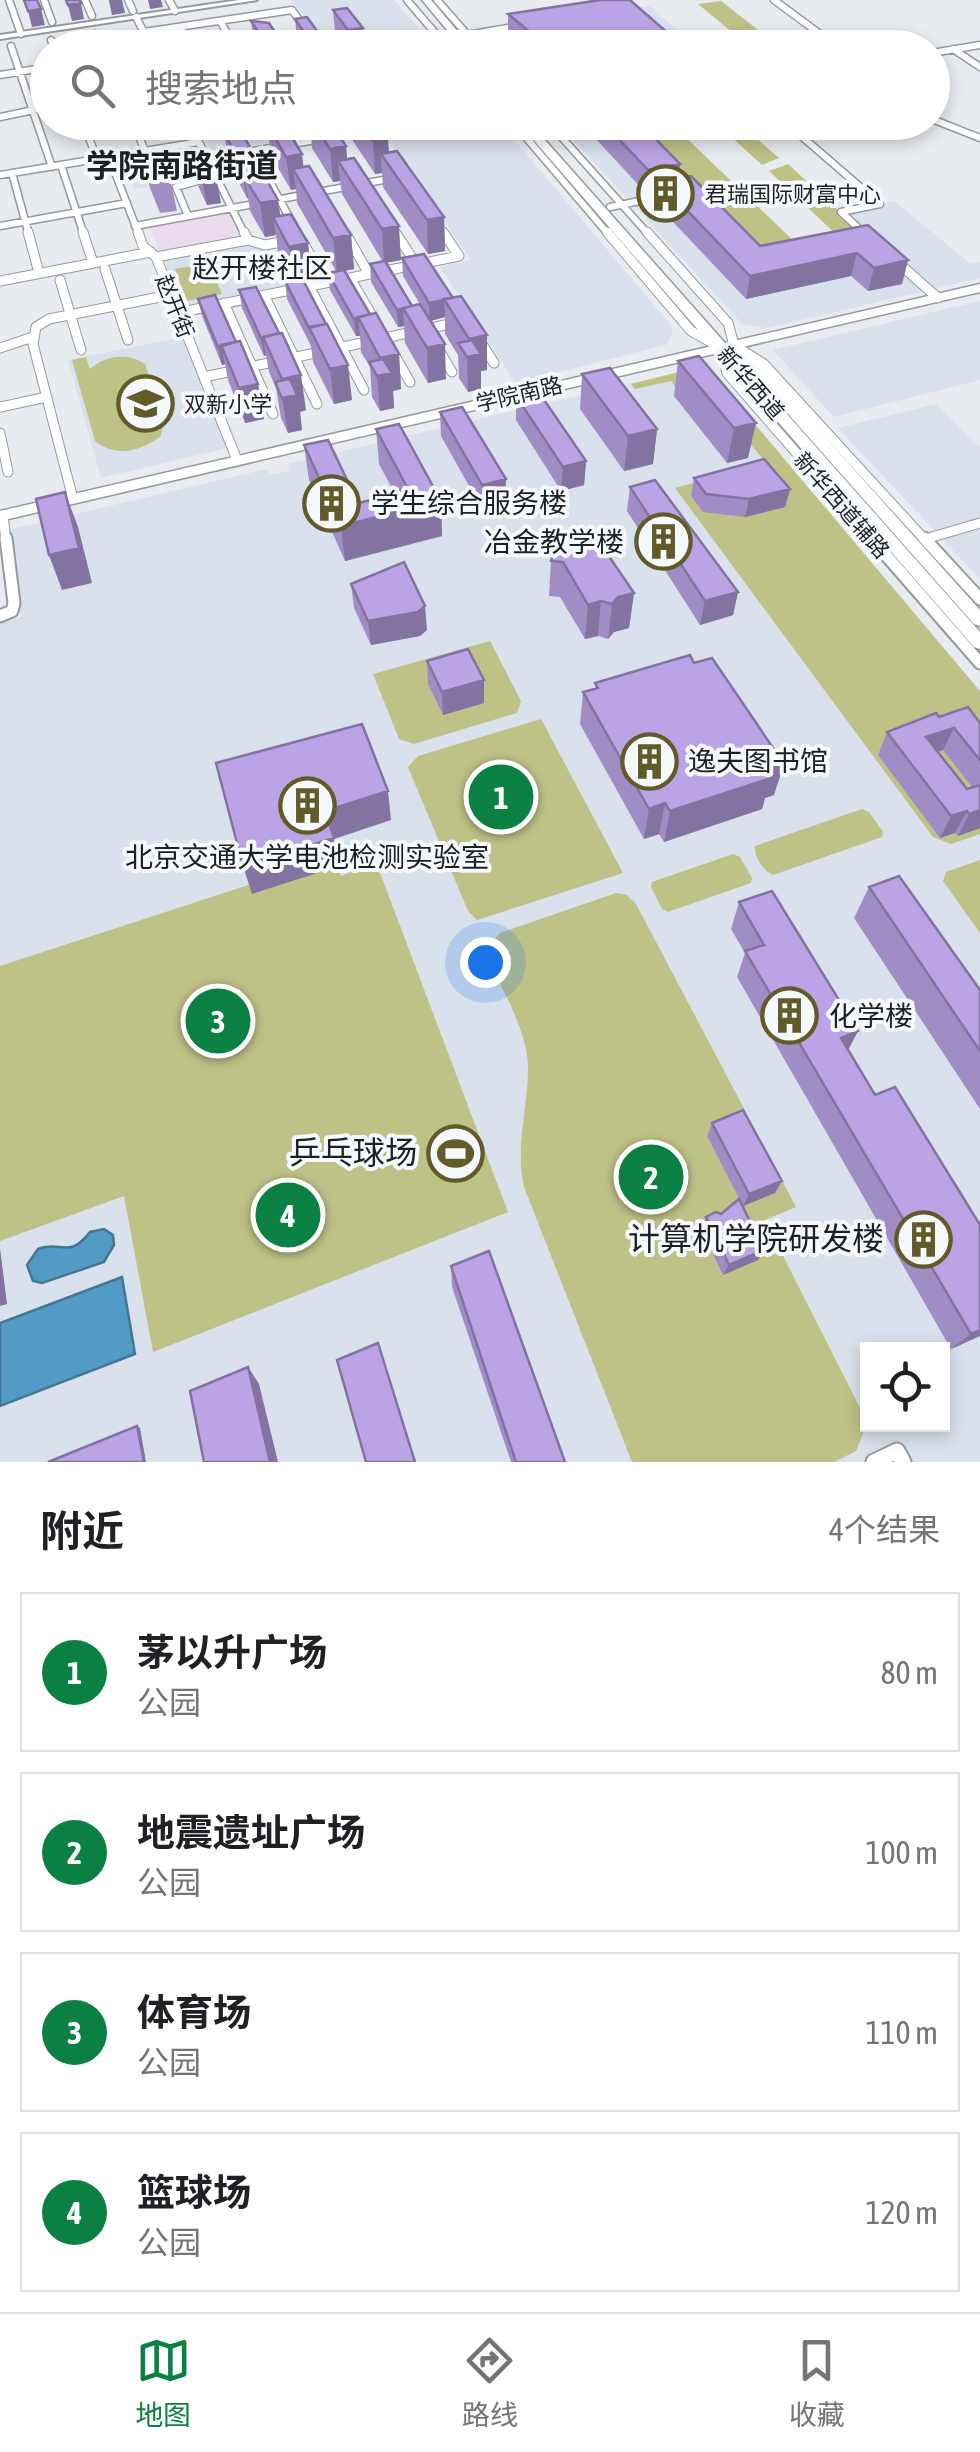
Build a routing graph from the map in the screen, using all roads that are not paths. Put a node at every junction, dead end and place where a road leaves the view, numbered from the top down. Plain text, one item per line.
1 (10, 0) edge
2 (44, 0) edge
3 (85, 0) edge
4 (128, 0) edge
5 (168, 0) edge
6 (253, 0) edge
7 (407, 0) edge
8 (416, 0) edge
9 (426, 0) edge
10 (437, 0) edge
11 (774, 0) edge
12 (175, 11) junction
13 (135, 14) junction
14 (257, 15) junction
15 (92, 16) dead end
16 (220, 21) junction
17 (52, 22) dead end
18 (535, 24) edge
19 (180, 27) junction
20 (43, 30) edge
21 (143, 30) edge
22 (158, 30) edge
23 (182, 30) edge
24 (225, 30) edge
25 (266, 30) edge
26 (306, 30) edge
27 (433, 30) edge
28 (442, 30) edge
29 (452, 30) edge
30 (463, 30) edge
31 (494, 30) edge
32 (814, 30) edge
33 (30, 32) edge
34 (20, 34) junction
35 (0, 37) edge
36 (980, 45) edge
37 (11, 46) dead end
38 (950, 50) edge
39 (953, 50) junction
40 (980, 67) edge
41 (30, 69) edge
42 (20, 71) junction
43 (0, 76) edge
44 (30, 103) edge
45 (30, 110) edge
46 (0, 117) edge
47 (950, 126) edge
48 (980, 138) edge
49 (46, 140) edge
50 (90, 140) edge
51 (140, 140) edge
52 (294, 140) edge
53 (318, 140) edge
54 (337, 140) edge
55 (379, 140) edge
56 (528, 140) edge
57 (539, 140) edge
58 (552, 140) edge
59 (563, 140) edge
60 (806, 140) edge
61 (199, 142) joint
62 (296, 144) junction
63 (382, 146) edge
64 (145, 151) junction
65 (253, 151) junction
66 (344, 152) edge
67 (109, 157) junction
68 (97, 159) junction
69 (208, 159) junction
70 (302, 160) edge
71 (392, 161) edge
72 (57, 166) junction
73 (354, 168) edge
74 (12, 173) junction
75 (0, 175) edge
76 (216, 176) junction
77 (312, 176) edge
78 (364, 184) junction
79 (690, 191) edge
80 (321, 192) junction
81 (280, 199) junction
82 (374, 200) edge
83 (126, 204) junction
84 (615, 205) junction
85 (232, 208) junction
86 (330, 208) edge
87 (425, 208) edge
88 (77, 212) junction
89 (188, 216) junction
90 (385, 216) edge
91 (26, 222) junction
92 (340, 224) edge
93 (0, 226) edge
94 (135, 226) junction
95 (301, 238) junction
96 (248, 240) junction
97 (852, 242) edge
98 (884, 251) edge
99 (153, 255) junction
100 (428, 262) junction
101 (93, 263) junction
102 (416, 264) junction
103 (105, 269) dead end
104 (390, 270) junction
105 (39, 273) junction
106 (369, 274) junction
107 (438, 277) edge
108 (350, 278) junction
109 (60, 280) dead end
110 (0, 281) edge
111 (325, 283) junction
112 (399, 285) edge
113 (309, 286) junction
114 (980, 288) edge
115 (170, 295) junction
116 (264, 295) junction
117 (938, 298) junction
118 (224, 303) junction
119 (117, 305) junction
120 (457, 306) edge
121 (177, 313) junction
122 (417, 314) edge
123 (70, 315) junction
124 (426, 329) junction
125 (476, 334) edge
126 (33, 337) junction
127 (385, 338) junction
128 (128, 340) dead end
129 (727, 346) junction
130 (342, 347) junction
131 (0, 348) edge
132 (81, 350) dead end
133 (294, 357) junction
134 (494, 363) dead end
135 (252, 366) junction
136 (452, 372) dead end
137 (204, 376) junction
138 (410, 382) dead end
139 (364, 390) dead end
140 (47, 397) junction
141 (317, 404) dead end
142 (0, 407) edge
143 (273, 414) dead end
144 (0, 433) edge
145 (237, 460) junction
146 (8, 472) dead end
147 (73, 499) junction
148 (2, 516) edge
149 (980, 523) edge
150 (926, 539) junction
151 (980, 599) edge
152 (0, 616) edge
153 (980, 620) edge
154 (980, 643) edge
155 (980, 663) edge
156 (874, 1462) edge
157 (903, 1462) edge

1 - 34 street
2 - 17 street
3 - 15 street
4 - 13 street
5 - 12 street
6 - 12 street
7 - 27 street
8 - 28 main road
9 - 29 main road
10 - 30 street
11 - 32 street
12 - 13 street
13 - 20 street
13 - 21 street
14 - 16 street
14 - 25 street
14 - 26 street
16 - 19 street
16 - 24 street
18 - 31 street
19 - 22 street
19 - 23 street
33 - 34 street
34 - 35 street
36 - 39 street
37 - 42 street
38 - 39 street
39 - 40 street
41 - 42 street
42 - 43 street
42 - 44 street
45 - 46 street
47 - 48 street
49 - 72 street
50 - 68 street
51 - 64 street
52 - 62 street
53 - 62 street
54 - 66 street
55 - 63 street
56 - 129 street, 新华西道辅路
57 - 129 main road, 新华西道
58 - 84 main road, 新华西道
59 - 84 street
60 - 97 street
61 - 64 street
61 - 69 street
62 - 65 street
62 - 70 street
64 - 67 street
65 - 69 street
65 - 81 street
67 - 68 street
67 - 83 street, 赵开街
68 - 72 street
69 - 76 street
71 - 78 street
72 - 74 street
72 - 88 street
73 - 78 street
74 - 75 street
74 - 91 street
76 - 85 street
76 - 89 street
77 - 80 street
78 - 80 street
78 - 82 street
79 - 84 street
80 - 81 street
80 - 86 street
81 - 85 street
81 - 95 street
83 - 88 street
83 - 94 street, 赵开街
84 - 129 main road, 新华西道
85 - 89 street
85 - 96 street
87 - 100 street
88 - 91 street
88 - 101 street
89 - 94 street
90 - 102 street
91 - 93 street
91 - 105 street
92 - 106 street
94 - 99 street, 赵开街
95 - 96 street
95 - 111 street
96 - 99 street
98 - 117 street
99 - 101 street
99 - 115 street, 赵开街
100 - 102 street
100 - 107 street
101 - 105 street
102 - 104 street
103 - 119 street
104 - 106 street
104 - 112 street
105 - 110 street
106 - 108 street
108 - 111 street
108 - 127 street
109 - 123 street
111 - 113 street
113 - 116 street
113 - 130 street
114 - 117 main road, 学院南路
115 - 119 street
115 - 121 street, 赵开街
116 - 118 street
116 - 133 street
117 - 129 main road, 学院南路
118 - 121 street
118 - 135 street
119 - 123 street
119 - 128 street
120 - 124 street
121 - 137 street, 赵开街
122 - 124 street
123 - 126 street
123 - 132 street
124 - 127 street
124 - 136 street
125 - 134 street
126 - 131 street
126 - 140 street
127 - 130 street
127 - 138 street
129 - 145 main road, 学院南路
129 - 150 street, 新华西道辅路
129 - 153 main road, 新华西道
129 - 154 main road, 新华西道
129 - 155 street, 新华西道辅路
130 - 133 street
130 - 139 street
133 - 135 street
133 - 141 street
135 - 137 street
135 - 143 street
137 - 145 street, 赵开街
140 - 142 street
140 - 147 street
144 - 146 street
145 - 147 main road, 学院南路
147 - 148 main road, 学院南路
148 - 152 street
149 - 150 street
150 - 151 street, 新华西道辅路
156 - 157 street

